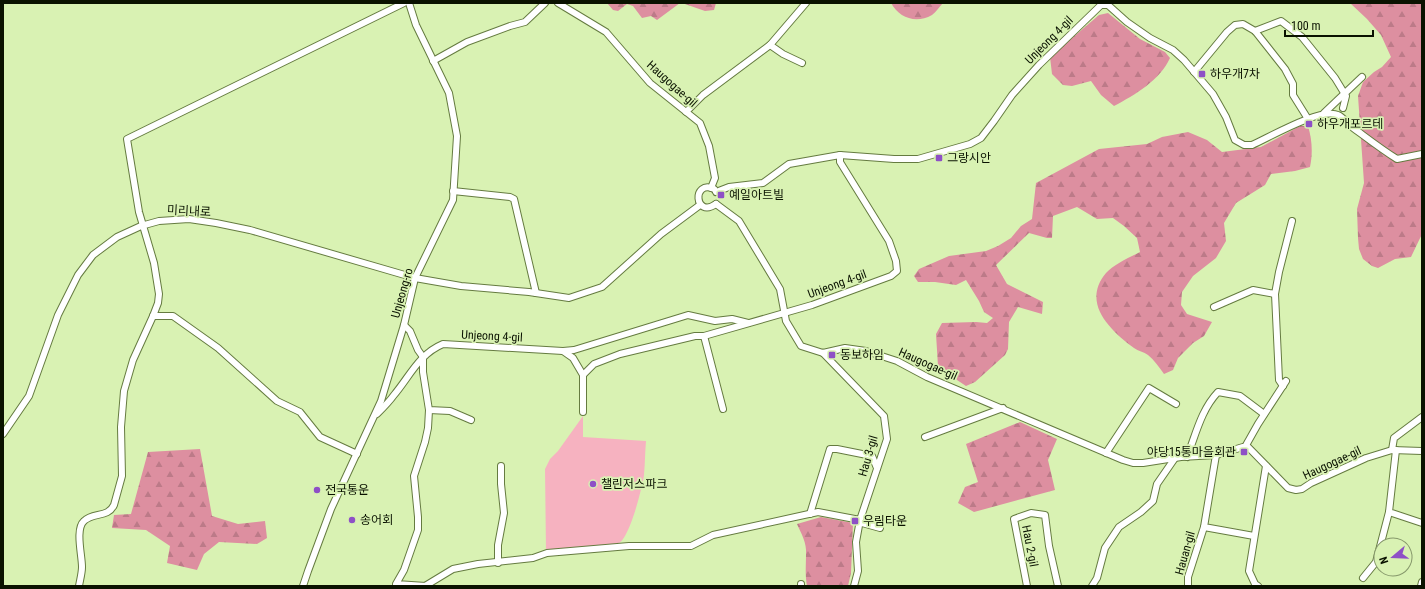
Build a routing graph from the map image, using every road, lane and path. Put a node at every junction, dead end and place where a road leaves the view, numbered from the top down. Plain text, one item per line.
1 (404, 3) edge
2 (409, 3) edge
3 (545, 3) edge
4 (558, 3) edge
5 (806, 3) edge
6 (1255, 31) junction
7 (770, 45) junction
8 (433, 60) junction
9 (802, 63) dead end
10 (1194, 72) junction
11 (1362, 77) dead end
12 (1344, 94) junction
13 (1343, 108) dead end
14 (686, 112) junction
15 (1324, 113) junction
16 (1308, 119) junction
17 (1422, 154) edge
18 (840, 155) junction
19 (714, 190) junction
20 (453, 191) junction
21 (700, 204) junction
22 (716, 204) junction
23 (1292, 221) dead end
24 (143, 225) junction
25 (415, 278) junction
26 (536, 293) junction
27 (1275, 294) junction
28 (1214, 307) dead end
29 (785, 313) junction
30 (153, 316) junction
31 (749, 323) junction
32 (404, 325) junction
33 (704, 336) junction
34 (563, 351) junction
35 (823, 353) junction
36 (423, 357) junction
37 (583, 375) junction
38 (1176, 404) dead end
39 (1003, 408) junction
40 (723, 409) dead end
41 (429, 410) junction
42 (583, 412) dead end
43 (1264, 414) junction
44 (373, 418) junction
45 (1422, 418) edge
46 (471, 420) dead end
47 (3, 434) edge
48 (925, 437) dead end
49 (1245, 447) junction
50 (1394, 450) junction
51 (1422, 450) edge
52 (1106, 453) junction
53 (357, 454) junction
54 (1216, 455) junction
55 (1187, 457) junction
56 (1175, 458) junction
57 (502, 466) dead end
58 (1266, 466) junction
59 (877, 468) junction
60 (1389, 512) junction
61 (810, 514) junction
62 (860, 520) junction
63 (1422, 523) edge
64 (1204, 527) junction
65 (880, 528) dead end
66 (1254, 536) junction
67 (497, 562) junction
68 (1363, 578) dead end
69 (1422, 582) edge
70 (79, 586) edge
71 (303, 586) edge
72 (425, 586) edge
73 (854, 586) edge
74 (1027, 586) edge
75 (1058, 586) edge
76 (1092, 586) edge
77 (1188, 586) edge
78 (1258, 586) edge
79 (1421, 586) edge

1 - 24 street
2 - 8 street, Unjeong-ro
3 - 8 street
4 - 14 street, Haugogae-gil
5 - 7 street
6 - 10 street
6 - 12 street
6 - 16 street
7 - 9 street
7 - 14 street
8 - 20 street, Unjeong-ro
10 - 16 street, Unjeong 4-gil
10 - 18 street, Unjeong 4-gil
11 - 12 street, Unjeong 4-gil
12 - 13 street
12 - 15 street, Unjeong 4-gil
14 - 19 street, Haugogae-gil
15 - 16 street, Unjeong 4-gil
15 - 17 street
18 - 19 street, Unjeong 4-gil
18 - 29 street, Unjeong 4-gil
19 - 21 street
19 - 22 street, Haugogae-gil
20 - 25 street, Unjeong-ro
20 - 26 street
21 - 22 street
21 - 26 street, 미리내로
22 - 29 street
23 - 27 street
24 - 25 street, 미리내로
24 - 30 street
24 - 47 street, 미리내로
25 - 26 street, 미리내로
25 - 32 street, Unjeong-ro
27 - 28 street
27 - 43 street
29 - 31 street, Unjeong 4-gil
29 - 35 street
30 - 53 street
30 - 70 street
31 - 33 street, Unjeong 4-gil
31 - 34 street, Unjeong 4-gil
32 - 36 street
32 - 44 street, Unjeong-ro
33 - 37 street, Unjeong 4-gil
33 - 40 street
34 - 36 street, Unjeong 4-gil
34 - 37 street
35 - 39 street, Haugogae-gil
35 - 59 street, Hau 3-gil
36 - 41 street
36 - 44 street, Unjeong 4-gil
37 - 42 street
38 - 52 street
39 - 48 street
39 - 52 street, Haugogae-gil
41 - 46 street
41 - 72 street
43 - 49 street
43 - 55 street
44 - 53 street, Unjeong-ro
45 - 50 street
49 - 54 street, Haugogae-gil
49 - 58 street, Haugogae-gil
50 - 51 street, Haugogae-gil
50 - 58 street, Haugogae-gil
50 - 60 street
52 - 56 street, Haugogae-gil
53 - 71 street, Unjeong-ro
54 - 55 street, Haugogae-gil
54 - 64 street
55 - 56 street, Haugogae-gil
56 - 76 street
57 - 67 street
58 - 66 street
59 - 61 street
59 - 62 street, Hau 3-gil
60 - 63 street
60 - 68 street
61 - 62 street
61 - 67 street
62 - 65 street
62 - 73 street, Hau 3-gil
64 - 66 street
64 - 77 street, Hauan-gil
66 - 78 street
67 - 72 street
69 - 79 street
74 - 75 street, Hau 2-gil

